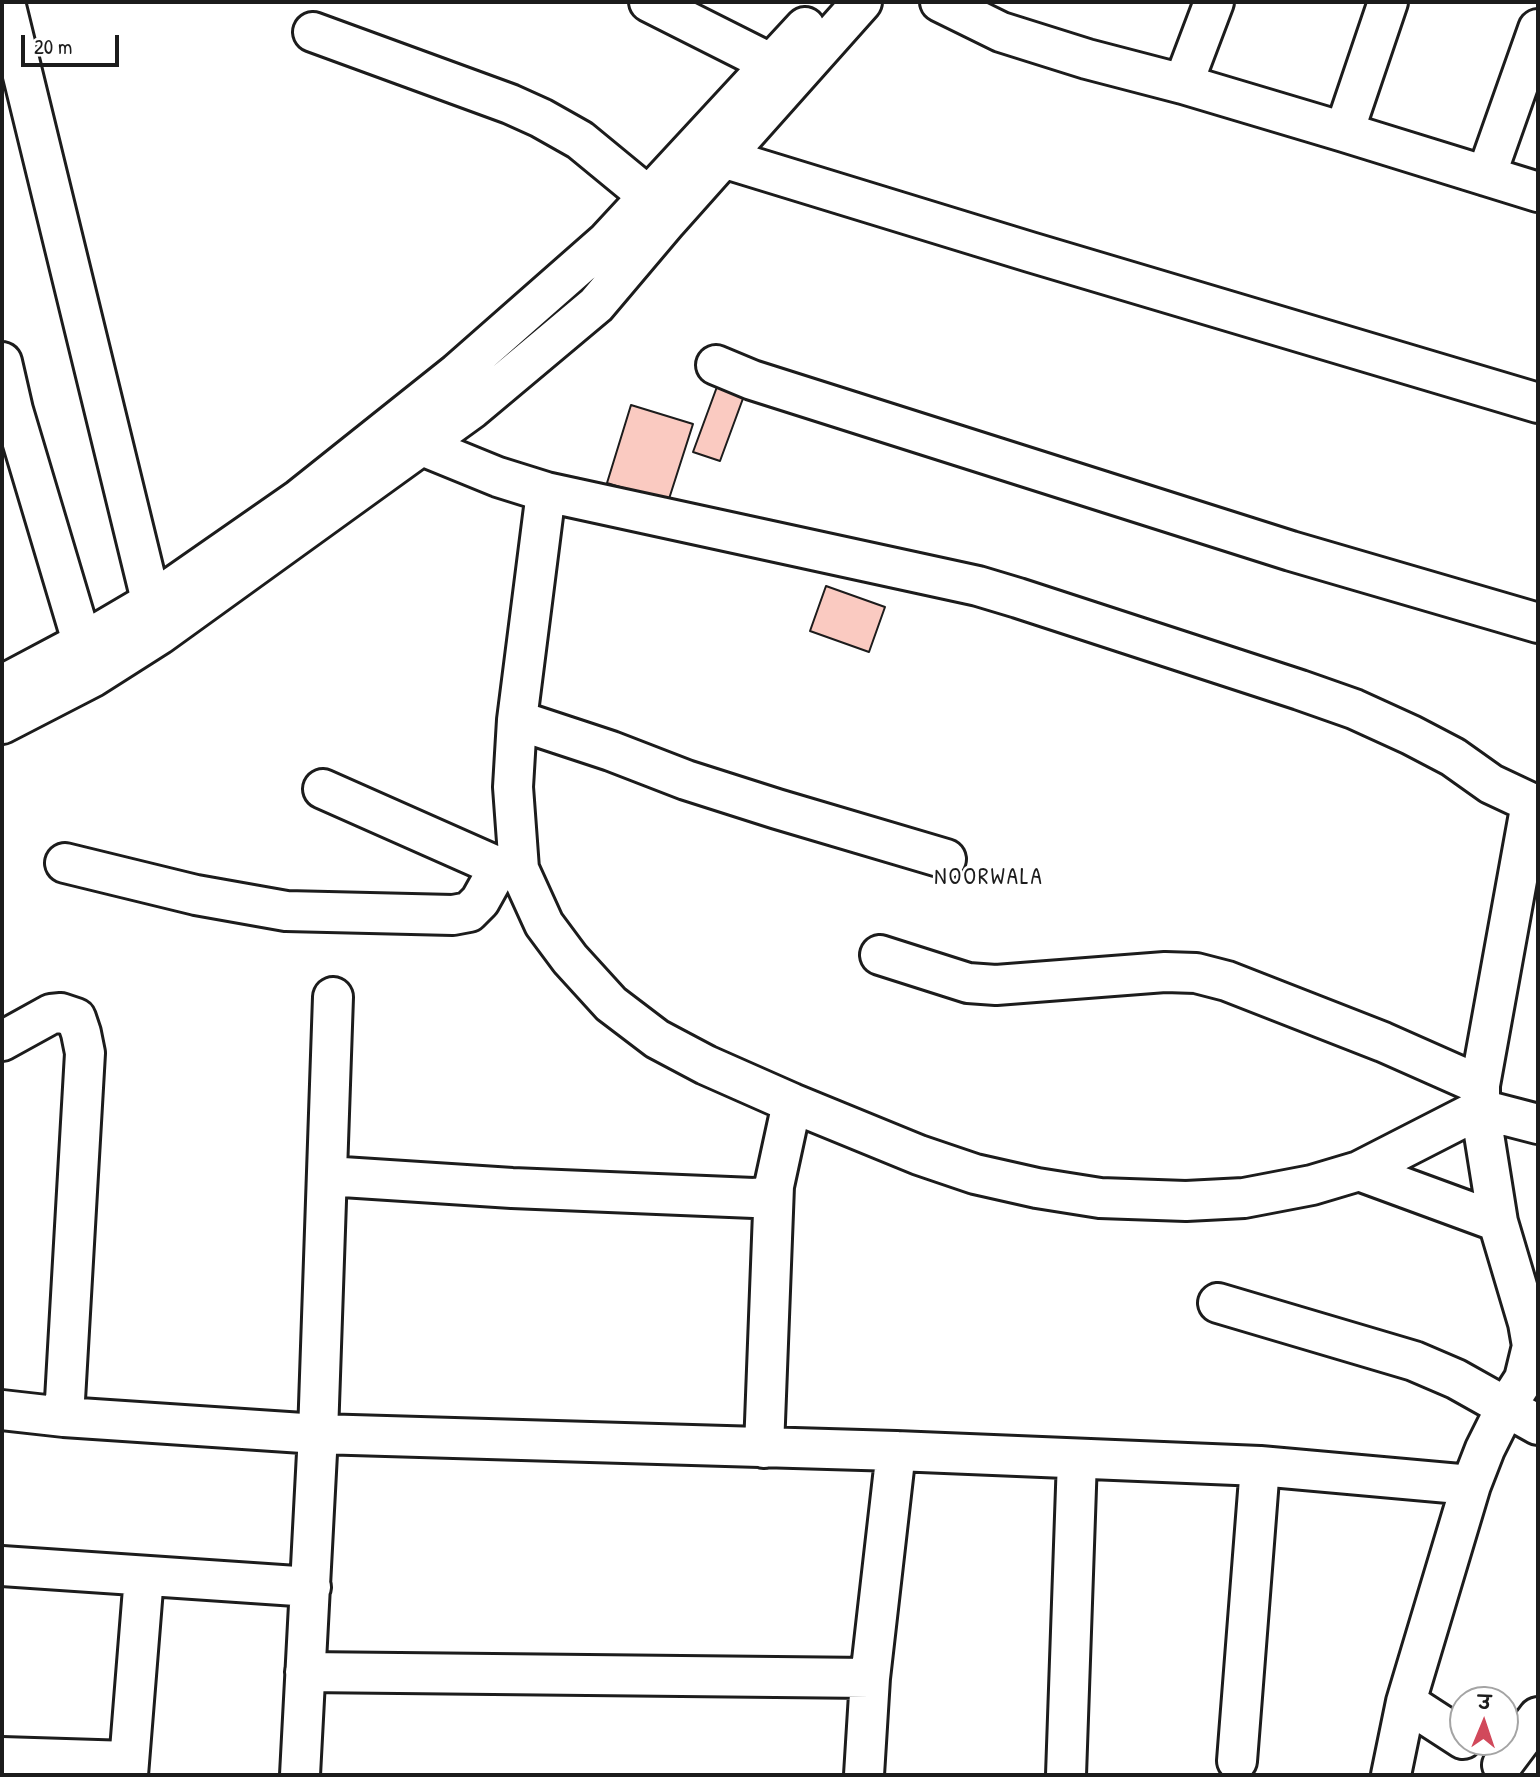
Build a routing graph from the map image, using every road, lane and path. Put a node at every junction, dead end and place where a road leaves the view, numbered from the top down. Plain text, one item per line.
1 (5, 2) edge
2 (649, 2) edge
3 (828, 2) edge
4 (862, 2) edge
5 (940, 2) edge
6 (1213, 2) edge
7 (1388, 2) edge
8 (1538, 29) edge
9 (313, 32) dead end
10 (772, 64) junction
11 (1183, 84) junction
12 (1344, 132) junction
13 (723, 158) junction
14 (1486, 176) junction
15 (1538, 192) edge
16 (648, 196) junction
17 (2, 362) edge
18 (716, 365) dead end
19 (1538, 403) edge
20 (8, 410) edge
21 (422, 446) junction
22 (546, 492) junction
23 (155, 618) junction
24 (1538, 622) edge
25 (88, 659) junction
26 (2, 685) edge
27 (517, 720) junction
28 (2, 724) edge
29 (323, 789) dead end
30 (1535, 804) edge
31 (946, 859) dead end
32 (65, 863) dead end
33 (509, 868) junction
34 (880, 955) dead end
35 (333, 998) dead end
36 (2, 1041) edge
37 (1480, 1097) junction
38 (792, 1103) junction
39 (1538, 1124) edge
40 (1359, 1171) junction
41 (327, 1176) junction
42 (774, 1186) junction
43 (1498, 1222) junction
44 (1218, 1303) dead end
45 (1506, 1407) junction
46 (2, 1410) edge
47 (64, 1417) junction
48 (1538, 1426) edge
49 (318, 1434) junction
50 (764, 1448) junction
51 (896, 1451) junction
52 (1077, 1459) junction
53 (1260, 1466) junction
54 (1471, 1485) junction
55 (2, 1566) edge
56 (144, 1576) junction
57 (311, 1587) junction
58 (305, 1672) junction
59 (870, 1678) junction
60 (1406, 1702) junction
61 (1538, 1717) edge
62 (1449, 1730) edge
63 (1488, 1756) edge
64 (2, 1757) edge
65 (1237, 1761) dead end
66 (129, 1768) edge
67 (1509, 1770) edge
68 (300, 1775) edge
69 (864, 1775) edge
70 (1066, 1775) edge
71 (1391, 1775) edge

1 - 23 street
2 - 10 street
3 - 10 street
4 - 13 street
5 - 11 street
6 - 11 street
7 - 12 street
8 - 14 street
9 - 16 street
10 - 16 street
11 - 12 street
12 - 14 street
13 - 19 street
13 - 21 street
14 - 15 street
16 - 23 street
17 - 20 street
18 - 24 street
20 - 25 street
21 - 22 street
21 - 23 street
22 - 27 street
22 - 30 street
23 - 25 street
25 - 26 street
25 - 28 street
27 - 31 street
27 - 33 street
29 - 33 street
30 - 37 street
32 - 33 street
33 - 38 street
34 - 37 street
35 - 41 street
36 - 47 street
37 - 39 street
37 - 40 street
37 - 43 street
38 - 40 street
38 - 42 street
40 - 43 street
41 - 42 street
41 - 49 street
42 - 50 street
43 - 45 street
44 - 45 street
45 - 48 street
45 - 54 street
46 - 47 street
47 - 49 street
49 - 50 street
49 - 57 street
50 - 51 street
51 - 52 street
51 - 59 street
52 - 53 street
52 - 70 street
53 - 54 street
53 - 65 street
54 - 60 street
55 - 56 street
56 - 57 street
56 - 66 street
57 - 58 street
58 - 59 street
58 - 68 street
59 - 69 street
60 - 62 street
60 - 71 street
61 - 67 street
63 - 67 street
64 - 66 street

